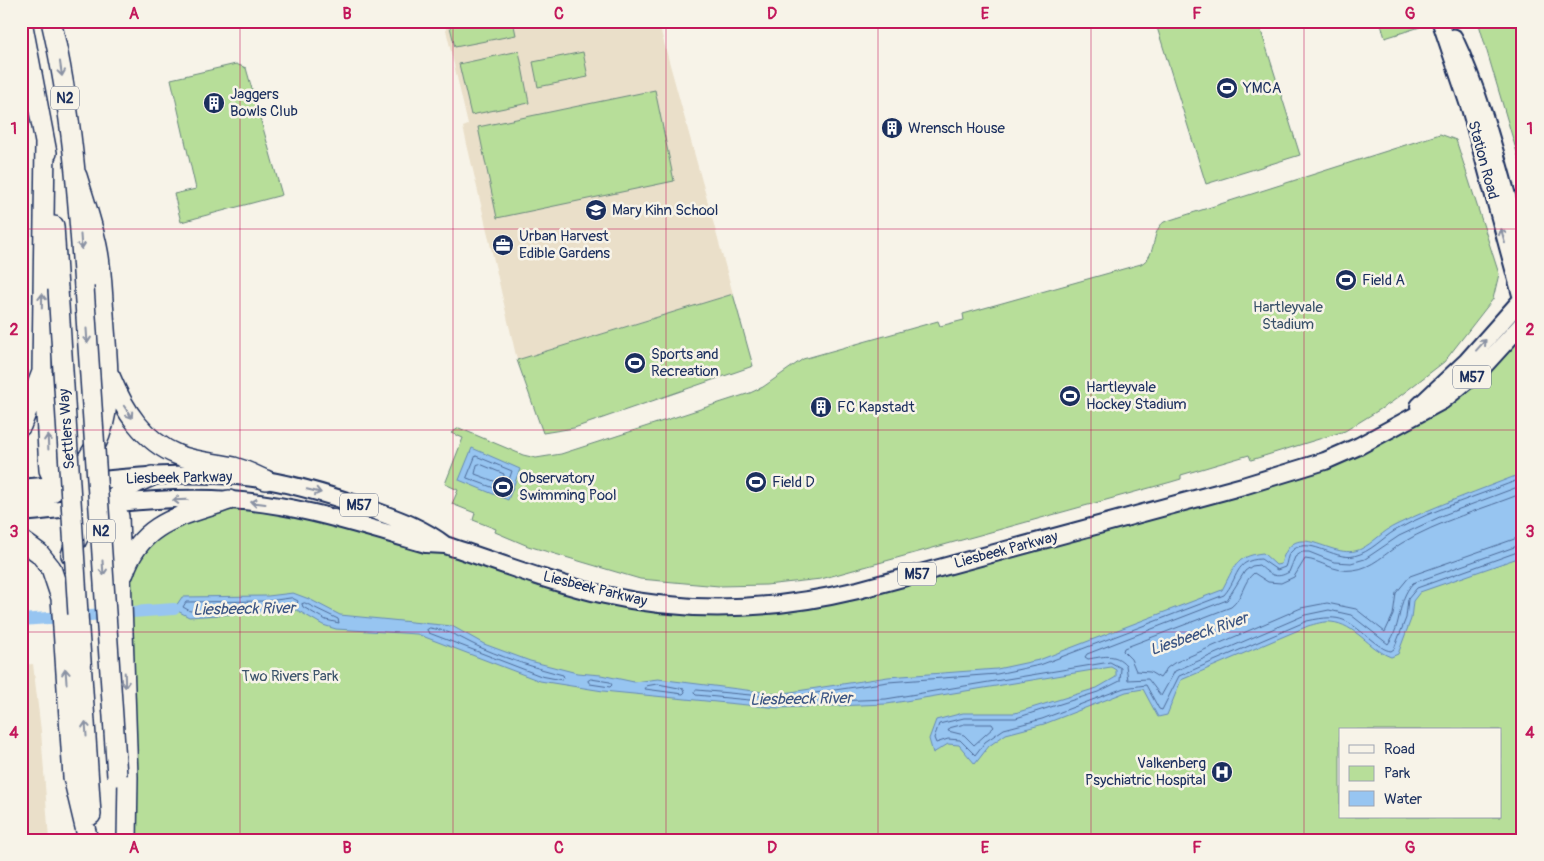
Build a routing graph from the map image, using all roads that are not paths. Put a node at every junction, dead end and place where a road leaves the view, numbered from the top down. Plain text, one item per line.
1 (22, 21) edge
2 (51, 21) edge
3 (1440, 21) edge
4 (1446, 21) edge
5 (45, 143) junction
6 (77, 176) junction
7 (1523, 251) edge
8 (1522, 300) edge
9 (1523, 323) edge
10 (42, 332) junction
11 (107, 368) junction
12 (1410, 416) junction
13 (21, 426) edge
14 (152, 476) junction
15 (266, 480) junction
16 (68, 484) junction
17 (21, 488) edge
18 (229, 500) junction
19 (103, 505) junction
20 (21, 506) edge
21 (21, 513) edge
22 (21, 540) edge
23 (445, 545) junction
24 (121, 589) junction
25 (61, 601) junction
26 (88, 840) edge
27 (93, 840) edge
28 (122, 840) edge
29 (127, 840) edge

1 - 5 highway, Settlers Way / N2
2 -> 6 highway, Settlers Way / N2
8 -> 3 main road, Station Road
4 - 7 main road, Station Road
10 -> 5 highway
27 -> 5 highway, Settlers Way / N2, bridge
6 - 11 highway
6 -> 28 highway, Settlers Way / N2, bridge
12 -> 8 main road, Liesbeek Parkway / M57
9 - 12 main road, Liesbeek Parkway / M57
10 - 13 highway
16 -> 10 highway
11 -> 15 highway
11 - 16 highway
12 - 23 main road, Liesbeek Parkway / M57
14 - 15 main road, Liesbeek Parkway / M57
14 - 16 main road, Liesbeek Parkway / M57
14 - 19 highway
15 -> 23 main road, Liesbeek Parkway / M57
16 - 17 main road, Liesbeek Parkway / M57
16 - 19 highway
16 - 20 highway
18 -> 19 main road, Liesbeek Parkway / M57
23 -> 18 main road, Liesbeek Parkway / M57
18 - 24 highway
19 - 21 main road, Liesbeek Parkway / M57
19 - 24 highway
19 - 25 highway
22 - 25 highway
24 -> 29 highway
26 -> 25 highway

